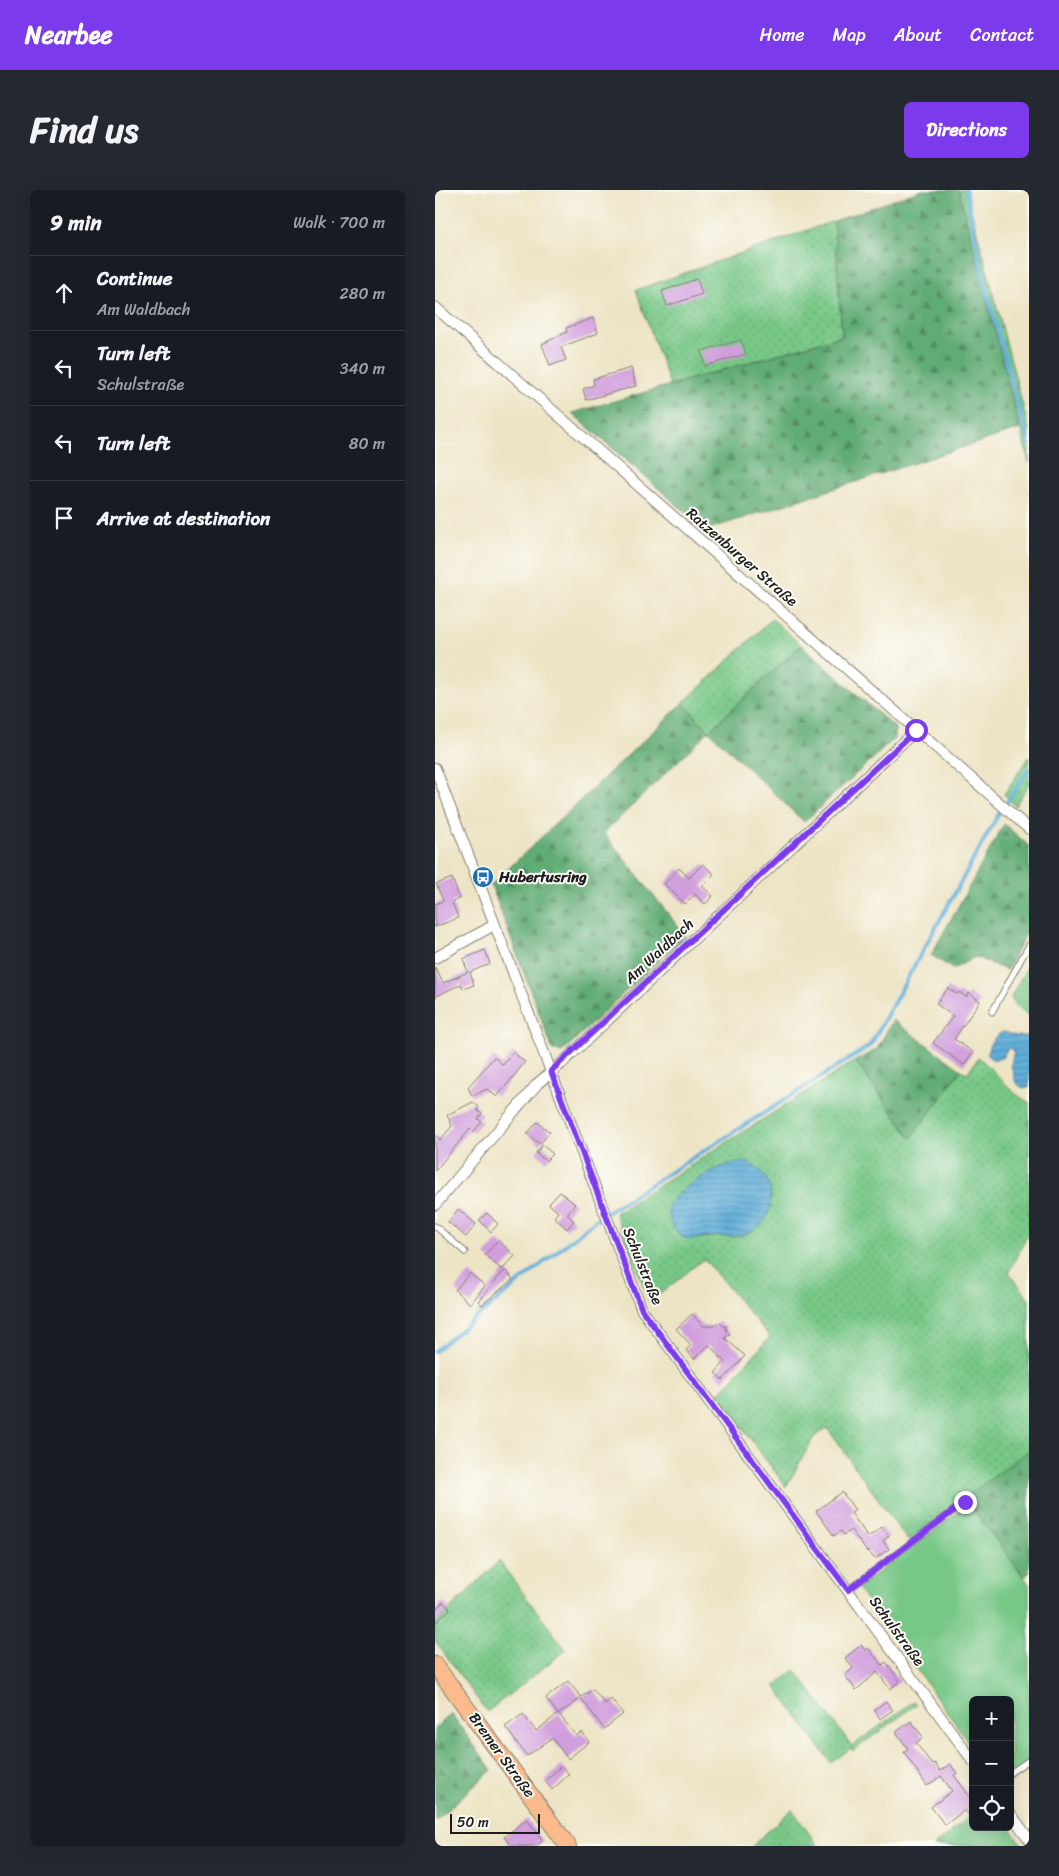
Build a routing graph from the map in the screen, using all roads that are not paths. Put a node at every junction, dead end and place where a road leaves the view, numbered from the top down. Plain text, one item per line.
1 (435, 307) edge
2 (916, 730) junction
3 (435, 768) edge
4 (1029, 829) edge
5 (494, 925) junction
6 (1029, 945) edge
7 (435, 958) edge
8 (992, 1012) dead end
9 (551, 1071) junction
10 (435, 1205) edge
11 (435, 1226) edge
12 (465, 1252) dead end
13 (965, 1502) dead end
14 (848, 1590) junction
15 (435, 1665) edge
16 (969, 1756) edge
17 (1029, 1760) edge
18 (1014, 1770) edge
19 (1014, 1818) edge
20 (1029, 1839) edge
21 (568, 1846) edge

1 - 2 street, Ratzenburger Straße
2 - 4 street, Ratzenburger Straße
2 - 9 street, Am Waldbach
3 - 5 street, Schulstraße
5 - 7 street
5 - 9 street, Schulstraße
6 - 8 lane
9 - 10 street, Am Waldbach
9 - 14 street, Schulstraße
11 - 12 lane
13 - 14 lane
14 - 16 street, Schulstraße
15 - 21 main road, Bremer Straße
17 - 18 lane
19 - 20 street

